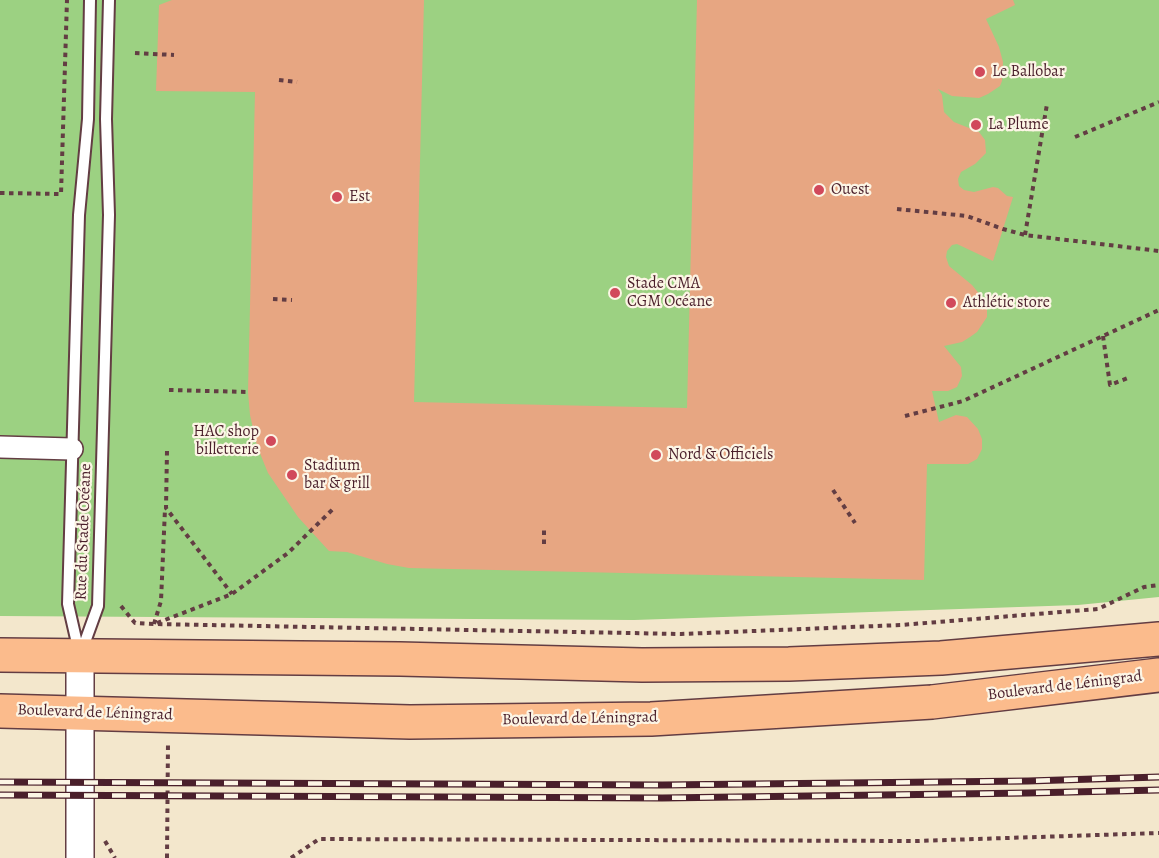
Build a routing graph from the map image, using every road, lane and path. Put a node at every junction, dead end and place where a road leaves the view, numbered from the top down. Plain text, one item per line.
1 (67, 0) edge
2 (90, 0) edge
3 (109, 0) edge
4 (135, 53) dead end
5 (174, 55) dead end
6 (279, 80) dead end
7 (297, 82) dead end
8 (1159, 102) edge
9 (1047, 104) dead end
10 (1076, 137) dead end
11 (0, 193) edge
12 (897, 209) dead end
13 (1025, 235) junction
14 (1159, 251) edge
15 (273, 299) dead end
16 (292, 300) dead end
17 (1159, 310) edge
18 (1103, 336) junction
19 (1128, 378) dead end
20 (168, 390) dead end
21 (248, 393) dead end
22 (904, 416) dead end
23 (0, 447) edge
24 (72, 449) junction
25 (167, 451) dead end
26 (833, 490) dead end
27 (166, 508) junction
28 (334, 508) dead end
29 (855, 523) dead end
30 (544, 530) dead end
31 (544, 544) dead end
32 (1159, 585) edge
33 (232, 594) junction
34 (121, 606) dead end
35 (154, 624) junction
36 (1159, 639) edge
37 (0, 655) edge
38 (80, 656) junction
39 (1159, 675) edge
40 (0, 711) edge
41 (79, 711) junction
42 (168, 741) dead end
43 (101, 832) dead end
44 (1159, 833) edge
45 (80, 858) edge
46 (115, 858) edge
47 (167, 858) edge
48 (291, 858) edge

1 - 11 path
2 - 24 lane, Rue du Stade Océane
3 - 38 lane, Rue du Stade Océane
4 - 5 path
6 - 7 path
8 - 10 path
9 - 13 path
12 - 13 path
13 - 14 path
15 - 16 path
17 - 18 path
18 - 19 path
18 - 22 path
20 - 21 path
23 - 24 street
24 - 38 lane, Rue du Stade Océane
25 - 27 path
26 - 29 path
27 - 33 path
27 - 35 path
28 - 33 path
30 - 31 path
32 - 35 path
33 - 35 path
34 - 35 path
36 - 38 main road
37 - 38 main road
38 - 41 street
39 - 41 main road, Boulevard de Léningrad
40 - 41 main road, Boulevard de Léningrad
41 - 45 street
42 - 47 path
43 - 46 path
44 - 48 path

